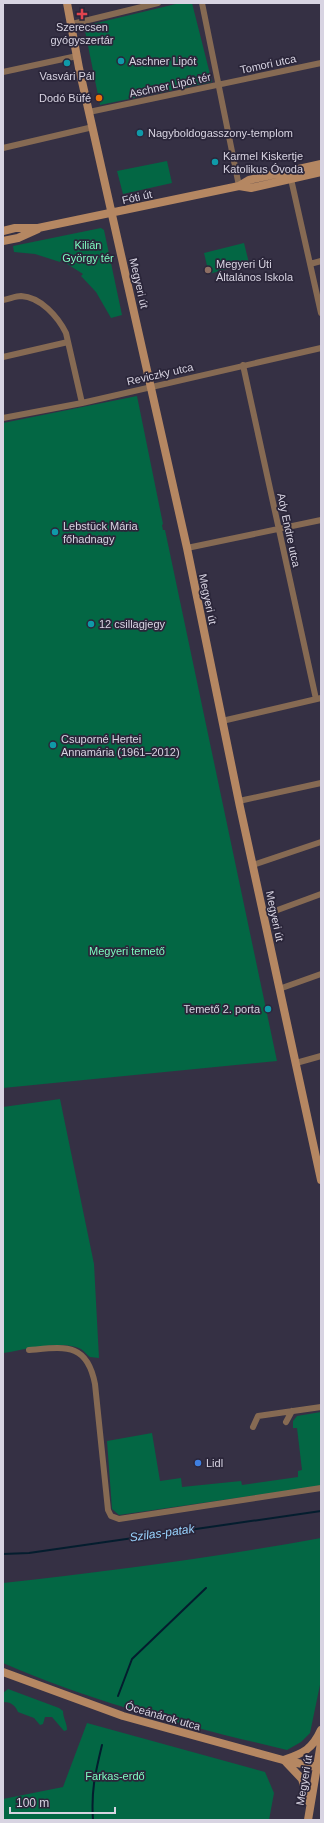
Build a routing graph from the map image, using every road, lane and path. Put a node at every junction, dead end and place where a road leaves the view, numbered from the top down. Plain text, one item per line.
1 (67, 3) edge
2 (158, 3) edge
3 (202, 3) edge
4 (72, 24) junction
5 (77, 56) junction
6 (321, 63) edge
7 (3, 72) edge
8 (219, 85) junction
9 (89, 112) junction
10 (93, 128) junction
11 (3, 148) edge
12 (321, 164) edge
13 (321, 172) edge
14 (291, 179) junction
15 (240, 186) junction
16 (113, 214) junction
17 (38, 228) junction
18 (3, 231) edge
19 (3, 241) edge
20 (321, 261) edge
21 (310, 264) junction
22 (3, 300) edge
23 (321, 314) edge
24 (68, 342) junction
25 (321, 348) edge
26 (3, 357) edge
27 (243, 365) junction
28 (151, 387) junction
29 (82, 402) junction
30 (3, 418) edge
31 (321, 520) edge
32 (278, 529) junction
33 (186, 548) junction
34 (319, 698) edge
35 (222, 721) junction
36 (321, 783) edge
37 (239, 801) junction
38 (321, 842) edge
39 (252, 864) junction
40 (321, 894) edge
41 (264, 915) junction
42 (321, 974) edge
43 (279, 989) junction
44 (321, 1056) edge
45 (296, 1063) junction
46 (319, 1158) edge
47 (321, 1180) edge
48 (29, 1350) dead end
49 (321, 1406) edge
50 (292, 1411) junction
51 (286, 1422) dead end
52 (253, 1427) dead end
53 (321, 1488) edge
54 (3, 1672) edge
55 (321, 1730) edge
56 (321, 1743) edge
57 (283, 1760) junction
58 (319, 1768) edge
59 (309, 1816) edge

1 - 4 main road, Megyeri út
2 - 4 street
3 - 8 street, Aschner Lipót tér
4 - 5 main road, Megyeri út
5 - 7 street
5 - 9 main road, Megyeri út
6 - 8 street, Tomori utca
8 - 9 street, Aschner Lipót tér
8 - 15 street
9 - 10 main road, Megyeri út
10 - 11 street
10 - 16 main road, Megyeri út
12 - 15 main road, Fóti út
13 - 14 main road, Fóti út
14 - 15 main road, Fóti út
14 - 21 street
15 - 16 main road, Fóti út
16 - 17 main road, Fóti út
16 - 28 main road, Megyeri út
17 - 18 main road, Fóti út
17 - 19 main road, Fóti út
20 - 21 street
21 - 23 street
22 - 24 street
24 - 26 street
24 - 29 street
25 - 27 street, Reviczky utca
27 - 28 street, Reviczky utca
27 - 32 street, Ady Endre utca
28 - 29 street, Reviczky utca
28 - 33 main road, Megyeri út
29 - 30 street, Reviczky utca
31 - 32 street
32 - 33 street
32 - 34 street, Ady Endre utca
33 - 35 main road, Megyeri út
34 - 35 street
35 - 37 main road, Megyeri út
36 - 37 street
37 - 39 main road, Megyeri út
38 - 39 street
39 - 41 main road, Megyeri út
40 - 41 street
41 - 43 main road, Megyeri út
42 - 43 street
43 - 45 main road, Megyeri út
44 - 45 street
45 - 46 main road, Megyeri út
46 - 47 main road, Megyeri út
48 - 53 street
49 - 50 street
50 - 51 street
50 - 52 street
54 - 57 main road, Óceánárok utca
55 - 57 main road
56 - 58 main road, Megyeri út
57 - 58 main road, Óceánárok utca
57 - 59 main road
58 - 59 main road, Megyeri út

